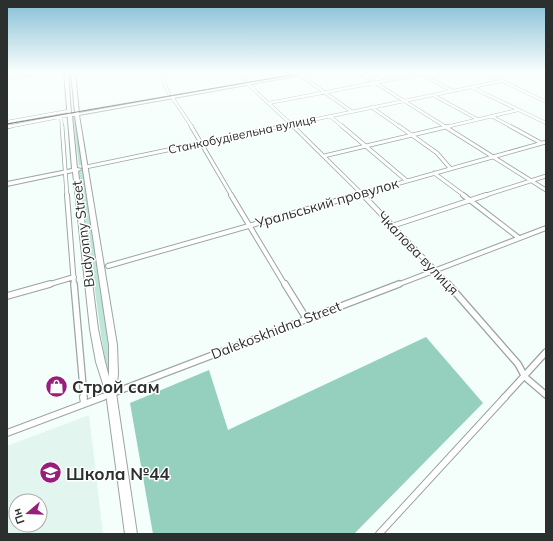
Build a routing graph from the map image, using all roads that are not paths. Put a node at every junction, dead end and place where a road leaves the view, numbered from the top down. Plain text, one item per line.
1 (67, 97) edge
2 (76, 97) edge
3 (164, 97) edge
4 (172, 97) edge
5 (264, 97) edge
6 (299, 97) edge
7 (333, 97) edge
8 (398, 97) edge
9 (422, 97) edge
10 (436, 97) edge
11 (492, 97) edge
12 (536, 97) edge
13 (404, 101) junction
14 (546, 102) edge
15 (269, 103) junction
16 (371, 107) junction
17 (518, 110) junction
18 (351, 111) junction
19 (77, 112) junction
20 (68, 113) junction
21 (330, 116) junction
22 (491, 116) junction
23 (61, 117) junction
24 (477, 119) junction
25 (7, 122) edge
26 (546, 123) edge
27 (292, 125) junction
28 (444, 126) junction
29 (7, 127) edge
30 (410, 135) junction
31 (546, 142) edge
32 (202, 143) junction
33 (541, 143) junction
34 (366, 145) junction
35 (324, 156) junction
36 (492, 156) junction
37 (86, 167) junction
38 (450, 168) junction
39 (75, 170) junction
40 (66, 172) junction
41 (434, 174) junction
42 (546, 176) edge
43 (407, 181) junction
44 (532, 181) junction
45 (7, 184) edge
46 (546, 190) edge
47 (360, 194) junction
48 (469, 201) junction
49 (248, 225) junction
50 (392, 226) junction
51 (546, 228) edge
52 (519, 238) junction
53 (108, 266) dead end
54 (435, 269) junction
55 (74, 277) junction
56 (7, 296) edge
57 (306, 318) junction
58 (546, 352) edge
59 (525, 377) junction
60 (111, 393) junction
61 (546, 395) edge
62 (84, 403) junction
63 (7, 433) edge
64 (131, 534) edge
65 (379, 534) edge

1 - 20 main road, Budyonny Street
2 - 19 main road, Budyonny Street
3 - 19 main road
4 - 32 street
5 - 15 street, Чкалова вулиця
6 - 15 street
7 - 18 street
8 - 13 street
9 - 13 street, Станкобудівельна вулиця
10 - 24 street
11 - 17 street
12 - 14 street
13 - 16 street, Станкобудівельна вулиця
13 - 28 street
15 - 27 street, Чкалова вулиця
16 - 18 street, Станкобудівельна вулиця
16 - 30 street
17 - 22 street
17 - 26 street
18 - 21 street, Станкобудівельна вулиця
19 - 20 main road
19 - 37 main road, Budyonny Street
20 - 23 street
20 - 25 street
20 - 39 main road, Budyonny Street
21 - 27 street, Станкобудівельна вулиця
21 - 34 street
22 - 24 street
22 - 33 street
23 - 29 street
23 - 40 street
24 - 28 street
27 - 32 street, Станкобудівельна вулиця
27 - 35 street, Чкалова вулиця
28 - 30 street
28 - 36 street
30 - 34 street
30 - 38 street
31 - 33 street, Уральський провулок
32 - 37 street, Станкобудівельна вулиця
32 - 49 street
33 - 36 street, Уральський провулок
34 - 35 street
34 - 43 street
35 - 47 street, Чкалова вулиця
36 - 38 street, Уральський провулок
36 - 44 street
37 - 39 main road, Станкобудівельна вулиця
37 - 60 main road, Budyonny Street
38 - 41 street, Уральський провулок
39 - 40 main road, Станкобудівельна вулиця
39 - 60 main road, Budyonny Street
40 - 45 main road, Станкобудівельна вулиця
40 - 55 street
41 - 43 street, Уральський провулок
41 - 48 street
42 - 44 street
43 - 47 street, Уральський провулок
44 - 46 street
44 - 48 street
47 - 49 street, Уральський провулок
47 - 50 street, Чкалова вулиця
48 - 50 street
48 - 52 street
49 - 53 street, Уральський провулок
49 - 57 street
50 - 54 street, Чкалова вулиця
51 - 52 street, Dalekoskhidna Street
52 - 54 street, Dalekoskhidna Street
54 - 57 street, Dalekoskhidna Street
54 - 59 street, Чкалова вулиця
55 - 56 street
55 - 62 street
57 - 60 street, Dalekoskhidna Street
58 - 59 street
59 - 61 street, Чкалова вулиця
59 - 65 street
60 - 62 street, Dalekoskhidna Street
60 - 64 main road, Budyonny Street
62 - 63 street, Dalekoskhidna Street

